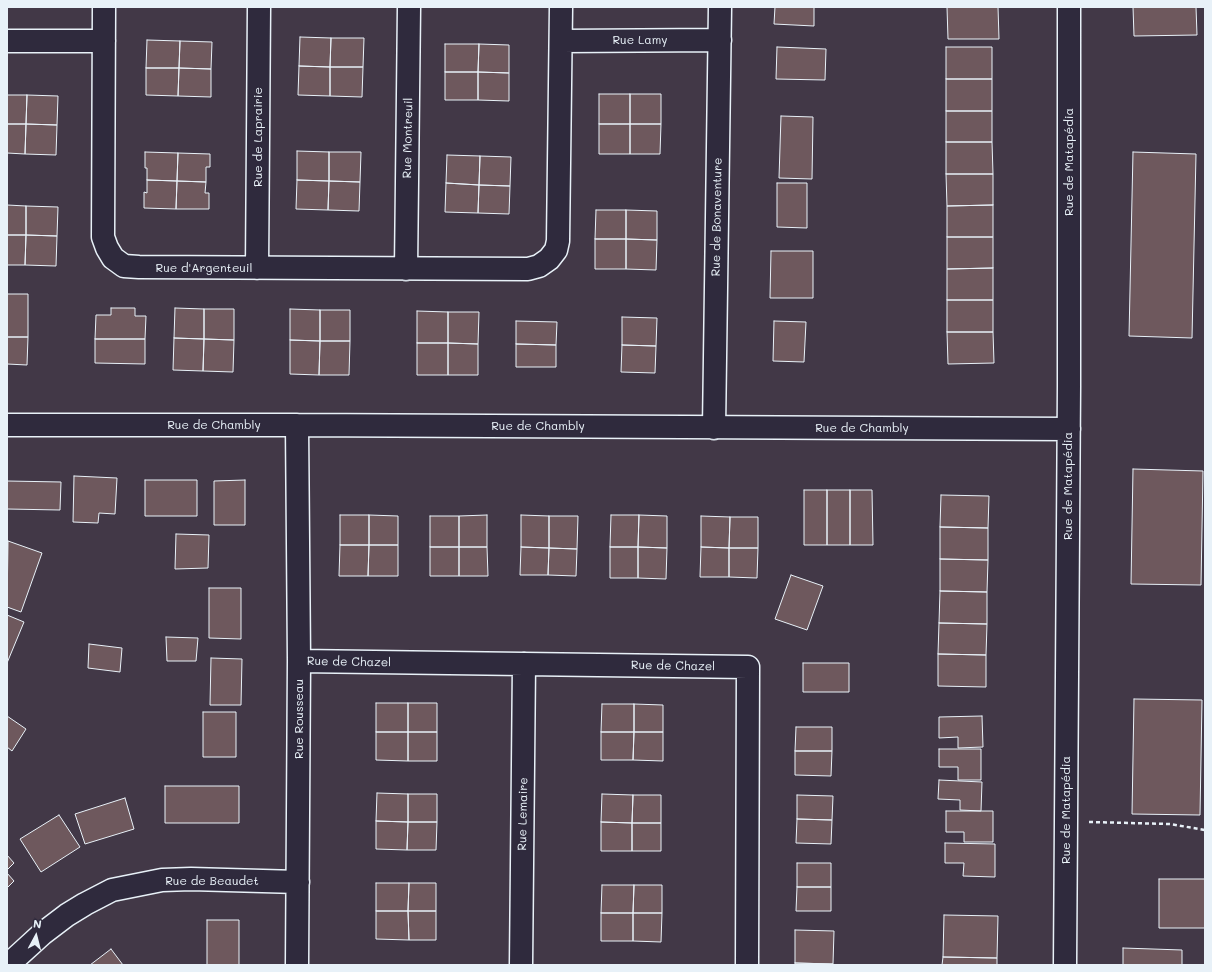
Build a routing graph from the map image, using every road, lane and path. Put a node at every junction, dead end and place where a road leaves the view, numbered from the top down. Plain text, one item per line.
1 (104, 7) edge
2 (258, 7) edge
3 (410, 7) edge
4 (561, 7) edge
5 (720, 7) edge
6 (1069, 7) edge
7 (720, 40) junction
8 (7, 41) edge
9 (104, 41) junction
10 (561, 41) junction
11 (257, 268) junction
12 (406, 269) junction
13 (7, 425) edge
14 (297, 425) junction
15 (714, 428) junction
16 (1069, 429) junction
17 (299, 661) junction
18 (524, 664) junction
19 (1066, 822) junction
20 (1205, 830) edge
21 (298, 882) junction
22 (8, 965) edge
23 (297, 965) edge
24 (521, 965) edge
25 (747, 965) edge
26 (1066, 965) edge

1 - 9 street, Rue d'Argenteuil
2 - 11 street, Rue de Laprairie
3 - 12 street, Rue Montreuil
4 - 10 street
5 - 7 street, Rue de Bonaventure
6 - 16 street, Rue de Matapédia
7 - 10 street, Rue Lamy
7 - 15 street, Rue de Bonaventure
8 - 9 street
9 - 11 street, Rue d'Argenteuil
10 - 12 street, Rue d'Argenteuil
11 - 12 street, Rue d'Argenteuil
13 - 14 street, Rue de Chambly
14 - 15 street, Rue de Chambly
14 - 17 street, Rue Rousseau
15 - 16 street, Rue de Chambly
16 - 19 street, Rue de Matapédia
17 - 18 street, Rue de Chazel
17 - 21 street, Rue Rousseau
18 - 24 street, Rue Lemaire
18 - 25 street, Rue de Chazel
19 - 20 path
19 - 26 street, Rue de Matapédia
21 - 22 street, Rue de Beaudet
21 - 23 street, Rue Rousseau

